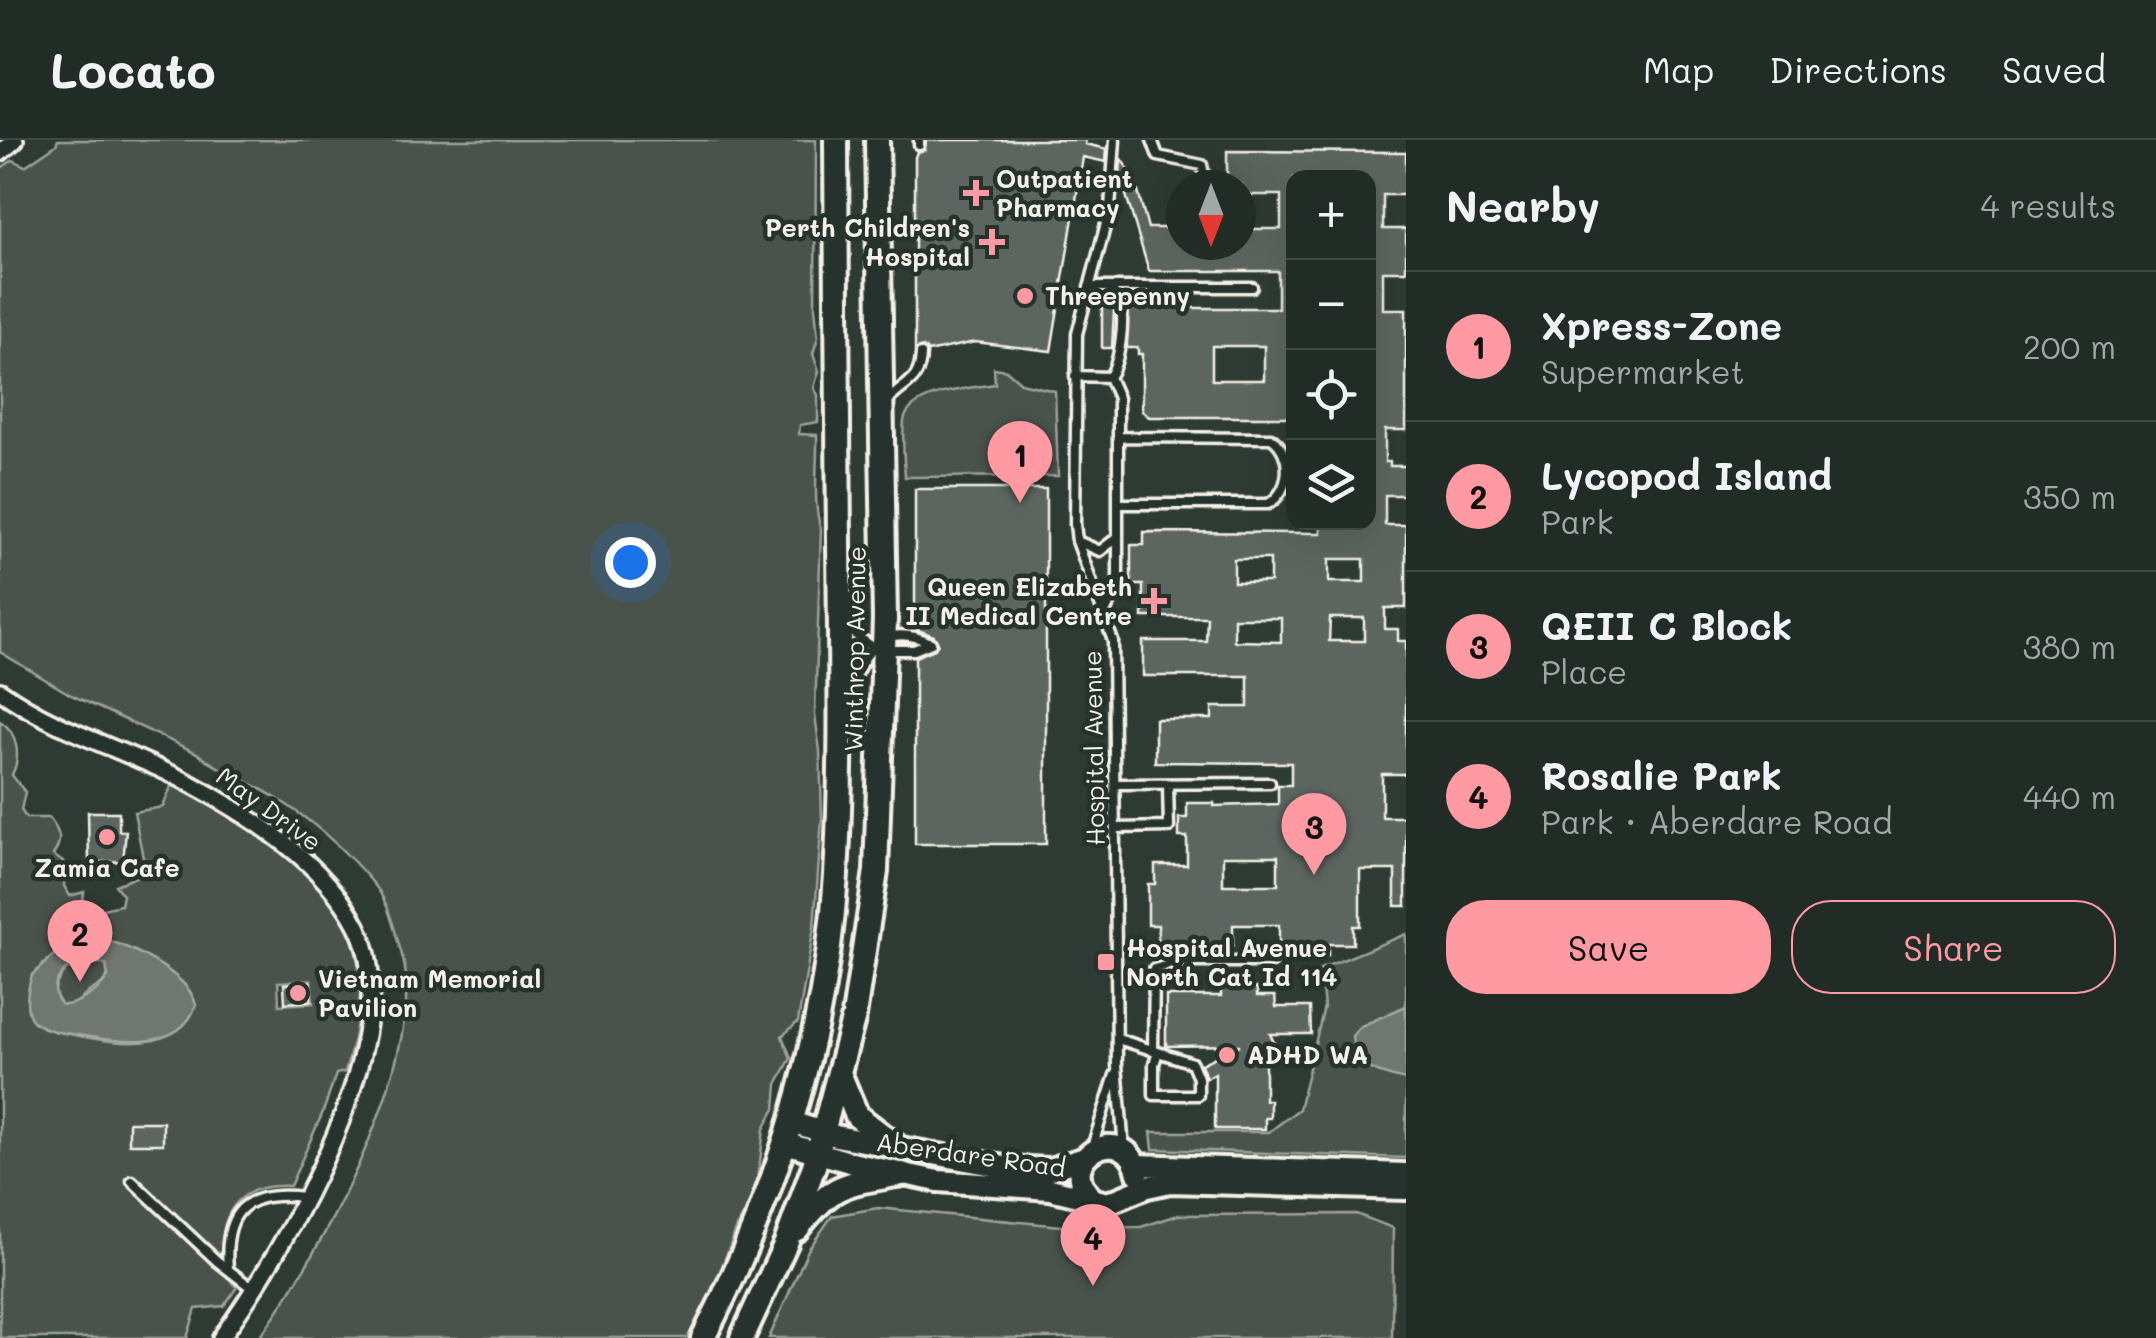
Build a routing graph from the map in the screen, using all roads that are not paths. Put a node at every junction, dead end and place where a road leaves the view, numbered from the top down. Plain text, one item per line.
1 (16, 140) edge
2 (836, 140) edge
3 (877, 140) edge
4 (1114, 140) edge
5 (1152, 140) edge
6 (0, 153) edge
7 (1203, 170) edge
8 (1252, 286) dead end
9 (1088, 287) junction
10 (1108, 287) junction
11 (921, 354) dead end
12 (1076, 376) junction
13 (1110, 378) junction
14 (879, 415) junction
15 (1118, 438) junction
16 (1118, 504) junction
17 (1118, 538) junction
18 (1077, 541) junction
19 (839, 612) junction
20 (1103, 616) junction
21 (884, 638) junction
22 (0, 690) edge
23 (840, 721) junction
24 (1270, 783) dead end
25 (1115, 784) junction
26 (1168, 784) junction
27 (1116, 828) junction
28 (1272, 962) dead end
29 (1118, 1039) junction
30 (1156, 1052) junction
31 (1117, 1066) junction
32 (839, 1073) junction
33 (788, 1132) junction
34 (820, 1142) junction
35 (895, 1146) junction
36 (1087, 1155) junction
37 (1130, 1157) junction
38 (902, 1174) junction
39 (1406, 1174) edge
40 (132, 1181) dead end
41 (1406, 1189) edge
42 (1130, 1194) junction
43 (305, 1198) junction
44 (1092, 1198) junction
45 (786, 1243) junction
46 (228, 1269) junction
47 (254, 1290) junction
48 (220, 1338) edge
49 (703, 1338) edge
50 (742, 1338) edge

1 - 6 street
2 - 19 main road, Winthrop Avenue
3 - 14 main road, Winthrop Avenue
4 - 9 lane, Hospital Avenue
5 - 7 lane
8 - 10 lane
9 - 10 lane
9 - 12 lane, Hospital Avenue
10 - 13 lane
11 - 14 lane
12 - 13 lane
12 - 18 lane, Hospital Avenue
13 - 15 lane
14 - 21 main road, Winthrop Avenue
15 - 16 lane
15 - 16 lane
16 - 17 lane
17 - 18 lane
17 - 20 lane
18 - 20 lane, Hospital Avenue
19 - 21 lane
19 - 23 main road, Winthrop Avenue
20 - 25 lane, Hospital Avenue
21 - 23 lane
21 - 32 main road, Winthrop Avenue
22 - 43 street, May Drive
23 - 33 main road, Winthrop Avenue
24 - 26 lane
25 - 26 lane
25 - 27 lane, Hospital Avenue
26 - 27 lane
27 - 29 lane, Hospital Avenue
28 - 30 lane
29 - 30 lane
29 - 31 lane, Hospital Avenue
30 - 30 lane
31 - 36 lane, Hospital Avenue
31 - 37 lane, Hospital Avenue
32 - 34 main road, Winthrop Avenue
32 - 35 main road
33 - 34 main road, Aberdare Road
33 - 49 main road, Winthrop Avenue
34 - 35 main road, Aberdare Road
34 - 38 main road, Aberdare Road
34 - 45 main road, Winthrop Avenue
35 - 36 main road, Aberdare Road
36 - 37 main road
36 - 44 main road
37 - 39 main road
37 - 42 main road
38 - 44 main road, Aberdare Road
38 - 45 main road
40 - 46 lane
41 - 42 main road
42 - 44 main road
43 - 46 lane
43 - 47 street, May Drive
45 - 50 main road
46 - 47 lane
47 - 48 street, May Drive

